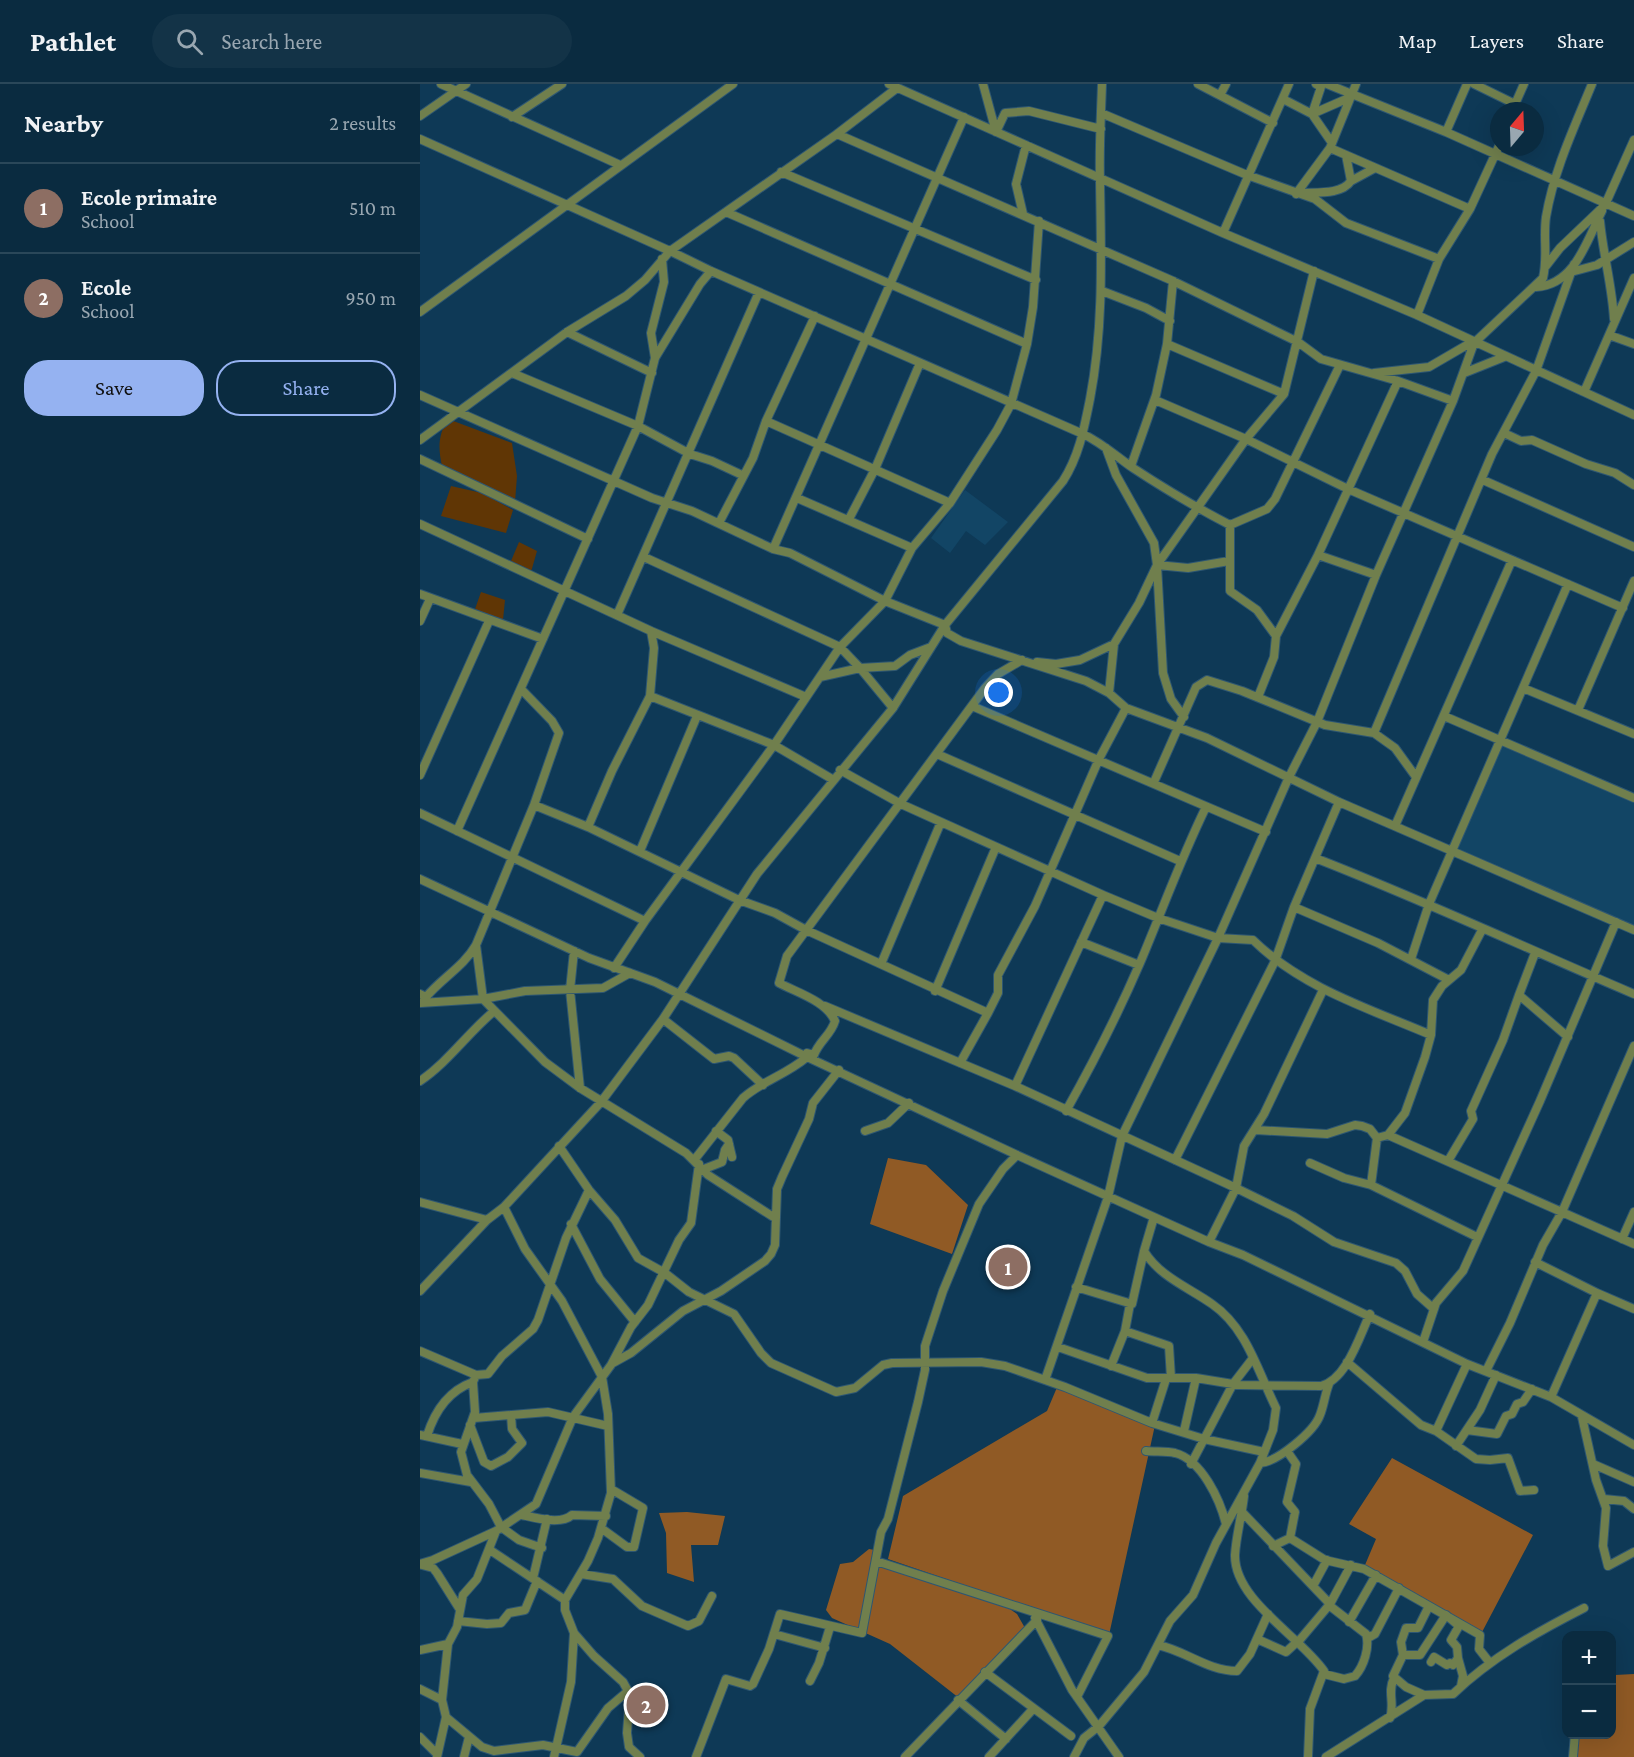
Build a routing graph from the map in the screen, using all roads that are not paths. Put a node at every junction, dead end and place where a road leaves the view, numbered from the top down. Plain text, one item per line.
1 (441, 84) edge
2 (466, 84) edge
3 (562, 84) edge
4 (733, 84) edge
5 (983, 84) edge
6 (1102, 84) edge
7 (1198, 84) edge
8 (1226, 84) edge
9 (1289, 84) edge
10 (1316, 84) edge
11 (1356, 84) edge
12 (1467, 84) edge
13 (1474, 84) edge
14 (1493, 84) edge
15 (1524, 84) edge
16 (1592, 84) edge
17 (892, 85) edge
18 (1329, 85) edge
19 (457, 91) junction
20 (1494, 94) junction
21 (1220, 95) junction
22 (1352, 96) junction
23 (1283, 99) junction
24 (1505, 102) edge
25 (1516, 102) edge
26 (1101, 113) junction
27 (1312, 114) junction
28 (420, 116) edge
29 (512, 117) junction
30 (964, 117) junction
31 (1273, 123) junction
32 (1101, 129) junction
33 (996, 132) junction
34 (1446, 132) junction
35 (837, 134) junction
36 (420, 139) edge
37 (1634, 140) edge
38 (1026, 145) junction
39 (1331, 146) junction
40 (1490, 148) edge
41 (1346, 155) junction
42 (1494, 156) edge
43 (1508, 156) edge
44 (620, 165) junction
45 (1375, 168) junction
46 (781, 172) junction
47 (1247, 176) junction
48 (937, 178) junction
49 (1100, 178) junction
50 (1352, 181) junction
51 (1554, 181) junction
52 (1296, 194) junction
53 (566, 204) junction
54 (1605, 204) junction
55 (1470, 209) junction
56 (726, 212) junction
57 (1023, 214) junction
58 (1634, 216) edge
59 (1599, 217) junction
60 (1039, 220) junction
61 (914, 230) junction
62 (1223, 232) junction
63 (1634, 242) edge
64 (1102, 248) junction
65 (670, 250) junction
66 (663, 259) junction
67 (1439, 260) junction
68 (1606, 261) junction
69 (1574, 264) junction
70 (1546, 266) junction
71 (711, 271) junction
72 (1314, 271) junction
73 (1571, 272) junction
74 (1634, 278) edge
75 (1036, 280) junction
76 (1173, 281) junction
77 (891, 284) junction
78 (1536, 287) junction
79 (1102, 291) junction
80 (759, 292) junction
81 (420, 312) edge
82 (1417, 315) junction
83 (815, 316) junction
84 (1170, 321) junction
85 (1614, 322) junction
86 (567, 332) junction
87 (1609, 334) junction
88 (867, 339) junction
89 (1298, 342) junction
90 (1473, 343) junction
91 (1167, 344) junction
92 (1634, 344) edge
93 (1027, 345) junction
94 (1504, 357) junction
95 (655, 358) junction
96 (920, 363) junction
97 (1340, 365) junction
98 (1536, 371) junction
99 (512, 373) junction
100 (652, 373) junction
101 (1370, 373) junction
102 (1464, 373) junction
103 (1398, 381) junction
104 (1584, 392) junction
105 (1284, 394) junction
106 (420, 395) edge
107 (1155, 400) junction
108 (1453, 401) junction
109 (1011, 404) junction
110 (456, 413) junction
111 (1634, 415) edge
112 (766, 421) junction
113 (638, 426) junction
114 (1504, 433) junction
115 (1083, 434) junction
116 (1246, 439) junction
117 (420, 440) edge
118 (1104, 444) junction
119 (820, 445) junction
120 (690, 454) junction
121 (420, 459) edge
122 (1293, 462) junction
123 (1131, 466) junction
124 (876, 469) junction
125 (742, 475) junction
126 (1483, 480) junction
127 (614, 482) junction
128 (1634, 484) edge
129 (1348, 489) junction
130 (797, 498) junction
131 (667, 502) junction
132 (950, 503) junction
133 (1196, 507) junction
134 (1405, 511) junction
135 (849, 519) junction
136 (719, 523) junction
137 (420, 524) edge
138 (1230, 525) junction
139 (1459, 535) junction
140 (588, 539) junction
141 (912, 548) junction
142 (1634, 548) edge
143 (772, 549) junction
144 (1318, 555) junction
145 (644, 557) junction
146 (1512, 560) junction
147 (1229, 561) junction
148 (1157, 565) junction
149 (1376, 576) junction
150 (1634, 581) edge
151 (1568, 584) junction
152 (563, 592) junction
153 (420, 594) edge
154 (430, 599) junction
155 (885, 601) junction
156 (1623, 608) junction
157 (616, 615) junction
158 (420, 621) edge
159 (489, 621) junction
160 (945, 625) junction
161 (651, 631) junction
162 (1276, 636) junction
163 (543, 639) junction
164 (1114, 644) junction
165 (840, 647) junction
166 (931, 647) junction
167 (1020, 660) junction
168 (860, 668) junction
169 (820, 677) junction
170 (1523, 688) junction
171 (521, 689) junction
172 (1109, 693) junction
173 (651, 696) junction
174 (806, 697) junction
175 (1258, 697) junction
176 (972, 706) junction
177 (893, 708) junction
178 (1126, 708) junction
179 (1578, 711) junction
180 (697, 716) junction
181 (1444, 716) junction
182 (1184, 717) junction
183 (1317, 722) junction
184 (1179, 728) junction
185 (1374, 733) junction
186 (1634, 734) edge
187 (1499, 741) junction
188 (774, 745) junction
189 (937, 754) junction
190 (1099, 759) junction
191 (840, 770) junction
192 (420, 775) edge
193 (1288, 777) junction
194 (1416, 777) junction
195 (832, 779) junction
196 (1154, 782) junction
197 (1634, 798) edge
198 (1339, 802) junction
199 (901, 804) junction
200 (534, 806) junction
201 (1206, 807) junction
202 (420, 813) edge
203 (1074, 815) junction
204 (941, 822) junction
205 (1395, 826) junction
206 (588, 827) junction
207 (457, 831) junction
208 (1266, 832) junction
209 (996, 847) junction
210 (1452, 849) junction
211 (640, 851) junction
212 (511, 858) junction
213 (1315, 858) junction
214 (1180, 861) junction
215 (681, 871) junction
216 (1048, 871) junction
217 (420, 879) edge
218 (1103, 895) junction
219 (739, 900) junction
220 (1429, 904) junction
221 (1294, 907) junction
222 (491, 911) junction
223 (1158, 918) junction
224 (645, 921) junction
225 (1616, 922) junction
226 (806, 930) junction
227 (1482, 930) junction
228 (1634, 930) edge
229 (1218, 938) junction
230 (1081, 942) junction
231 (476, 945) junction
232 (574, 951) junction
233 (1535, 953) junction
234 (1411, 959) junction
235 (1275, 961) junction
236 (881, 964) junction
237 (1139, 965) junction
238 (614, 968) junction
239 (630, 973) junction
240 (1594, 977) junction
241 (1449, 980) junction
242 (570, 990) junction
243 (1323, 990) junction
244 (934, 991) junction
245 (679, 993) junction
246 (1634, 994) edge
247 (1519, 995) junction
248 (422, 999) edge
249 (483, 999) junction
250 (818, 1003) junction
251 (493, 1012) junction
252 (988, 1013) junction
253 (663, 1019) junction
254 (1431, 1035) junction
255 (1568, 1037) junction
256 (794, 1050) junction
257 (1633, 1052) edge
258 (807, 1057) junction
259 (960, 1063) junction
260 (839, 1070) junction
261 (421, 1080) edge
262 (763, 1085) junction
263 (1015, 1086) junction
264 (580, 1088) junction
265 (601, 1102) junction
266 (909, 1103) junction
267 (1066, 1111) junction
268 (1256, 1130) junction
269 (716, 1131) junction
270 (865, 1131) dead end
271 (1388, 1135) junction
272 (1122, 1136) junction
273 (1377, 1138) junction
274 (729, 1144) junction
275 (559, 1146) junction
276 (1017, 1155) junction
277 (732, 1157) dead end
278 (1175, 1160) junction
279 (1448, 1161) junction
280 (1310, 1163) dead end
281 (699, 1164) junction
282 (1502, 1184) junction
283 (1371, 1185) junction
284 (1236, 1188) junction
285 (589, 1190) junction
286 (1108, 1197) junction
287 (420, 1202) edge
288 (504, 1207) junction
289 (1562, 1212) junction
290 (1634, 1212) edge
291 (1154, 1217) junction
292 (775, 1218) junction
293 (487, 1220) junction
294 (571, 1224) junction
295 (1477, 1237) junction
296 (1622, 1239) junction
297 (1209, 1242) junction
298 (1634, 1244) edge
299 (1144, 1251) junction
300 (1535, 1262) junction
301 (665, 1273) junction
302 (550, 1285) junction
303 (1076, 1287) junction
304 (420, 1290) edge
305 (1597, 1293) junction
306 (703, 1299) junction
307 (1130, 1304) junction
308 (1434, 1309) junction
309 (1634, 1309) edge
310 (1370, 1314) junction
311 (635, 1322) junction
312 (1125, 1331) junction
313 (1422, 1341) junction
314 (1058, 1347) junction
315 (420, 1351) edge
316 (1252, 1358) junction
317 (1347, 1362) junction
318 (612, 1364) junction
319 (925, 1364) junction
320 (1467, 1364) junction
321 (1111, 1366) junction
322 (1486, 1371) junction
323 (1496, 1375) junction
324 (602, 1377) junction
325 (1168, 1378) junction
326 (1196, 1378) junction
327 (475, 1379) junction
328 (1045, 1380) junction
329 (1233, 1384) junction
330 (1329, 1384) junction
331 (1265, 1386) junction
332 (1532, 1389) junction
333 (1551, 1397) junction
334 (511, 1415) junction
335 (573, 1417) junction
336 (1582, 1417) junction
337 (472, 1422) junction
338 (1152, 1423) junction
339 (608, 1426) junction
340 (1467, 1430) junction
341 (1184, 1431) junction
342 (1436, 1431) junction
343 (424, 1436) edge
344 (1204, 1439) junction
345 (462, 1444) junction
346 (1634, 1445) edge
347 (1456, 1446) junction
348 (1146, 1451) dead end
349 (1287, 1451) junction
350 (1264, 1452) junction
351 (1191, 1464) junction
352 (1260, 1464) junction
353 (1593, 1464) junction
354 (420, 1473) edge
355 (471, 1482) junction
356 (1634, 1482) edge
357 (610, 1489) junction
358 (1534, 1490) dead end
359 (1245, 1491) junction
360 (1604, 1499) junction
361 (1634, 1509) edge
362 (1243, 1513) junction
363 (522, 1515) junction
364 (606, 1516) junction
365 (547, 1519) junction
366 (1226, 1524) junction
367 (601, 1528) junction
368 (498, 1529) junction
369 (1290, 1538) junction
370 (1273, 1546) junction
371 (542, 1548) junction
372 (490, 1550) junction
373 (1634, 1552) edge
374 (1327, 1560) junction
375 (876, 1561) junction
376 (421, 1565) edge
377 (1351, 1565) junction
378 (581, 1574) junction
379 (1376, 1575) junction
380 (535, 1580) junction
381 (1313, 1586) junction
382 (1399, 1588) junction
383 (712, 1596) dead end
384 (565, 1600) junction
385 (1330, 1605) junction
386 (1429, 1606) junction
387 (459, 1608) junction
388 (1584, 1608) dead end
389 (1268, 1614) junction
390 (1446, 1615) junction
391 (1035, 1617) junction
392 (458, 1620) junction
393 (1349, 1622) junction
394 (830, 1627) junction
395 (574, 1633) junction
396 (774, 1634) junction
397 (1368, 1638) junction
398 (1257, 1639) junction
399 (1298, 1642) junction
400 (448, 1644) junction
401 (1158, 1645) junction
402 (825, 1648) junction
403 (420, 1650) edge
404 (1403, 1656) junction
405 (1458, 1658) junction
406 (1431, 1662) dead end
407 (1490, 1663) junction
408 (985, 1672) junction
409 (1324, 1674) junction
410 (1394, 1678) junction
411 (810, 1681) dead end
412 (1461, 1686) junction
413 (420, 1689) edge
414 (627, 1691) junction
415 (1424, 1695) junction
416 (1077, 1697) junction
417 (442, 1700) junction
418 (958, 1700) junction
419 (1033, 1709) junction
420 (446, 1718) junction
421 (1390, 1718) junction
422 (1099, 1726) junction
423 (1071, 1736) dead end
424 (420, 1737) edge
425 (469, 1737) junction
426 (1006, 1739) junction
427 (1575, 1739) edge
428 (557, 1747) junction
429 (495, 1754) edge
430 (437, 1755) edge
431 (464, 1757) edge
432 (554, 1757) edge
433 (640, 1757) edge
434 (696, 1757) edge
435 (905, 1757) edge
436 (989, 1757) edge
437 (1074, 1757) edge
438 (1119, 1757) edge
439 (1308, 1757) edge
440 (1326, 1757) edge
441 (1574, 1757) edge

1 - 19 street
2 - 19 street
3 - 29 street
4 - 44 street
5 - 33 street
6 - 26 street
7 - 21 street
8 - 21 street
9 - 23 street
10 - 27 street
11 - 22 street
12 - 34 street
13 - 20 street
14 - 20 street
15 - 25 street
16 - 51 street
17 - 30 street
17 - 35 street
18 - 22 street
19 - 28 street
19 - 29 street
20 - 24 street
21 - 31 street
22 - 27 street
22 - 34 street
22 - 39 street
23 - 27 street
23 - 31 street
26 - 32 street
26 - 47 street
27 - 39 street
29 - 44 street
30 - 33 street
30 - 48 street
31 - 47 street
32 - 33 street
32 - 49 street
33 - 38 street
34 - 40 street
35 - 46 street
35 - 48 street
36 - 53 street
37 - 54 street
38 - 49 street
38 - 57 street
39 - 41 street
39 - 52 street
41 - 45 street
41 - 50 street
42 - 55 street
43 - 51 street
44 - 53 street
45 - 50 street
45 - 55 street
46 - 56 street
46 - 61 street
47 - 52 street
47 - 62 street
48 - 57 street
48 - 61 street
49 - 62 street
49 - 64 street
50 - 52 street
51 - 54 street
51 - 70 street
52 - 67 street
53 - 65 street
53 - 81 street
54 - 58 street
54 - 59 street
54 - 70 street
55 - 67 street
56 - 65 street
56 - 77 street
57 - 60 street
59 - 68 street
59 - 69 street
60 - 64 street
60 - 75 street
61 - 75 street
61 - 77 street
62 - 72 street
63 - 68 street
64 - 76 street
64 - 79 street
65 - 66 street
65 - 71 street
66 - 86 street
66 - 95 street
67 - 82 street
68 - 73 street
68 - 85 street
69 - 73 street
69 - 78 street
70 - 78 street
71 - 80 street
71 - 95 street
72 - 82 street
72 - 89 street
73 - 98 street
74 - 85 street
75 - 93 street
76 - 84 street
76 - 89 street
77 - 88 street
77 - 93 street
78 - 90 street
79 - 84 street
79 - 115 street
80 - 83 street
80 - 120 street
82 - 90 street
83 - 88 street
83 - 112 street
84 - 91 street
85 - 87 street
86 - 99 street
86 - 100 street
87 - 92 street
87 - 104 street
88 - 96 street
88 - 119 street
89 - 97 street
89 - 105 street
90 - 94 street
90 - 101 street
90 - 102 street
91 - 105 street
91 - 107 street
93 - 109 street
94 - 98 street
94 - 102 street
95 - 100 street
96 - 109 street
96 - 124 street
97 - 101 street
97 - 122 street
98 - 104 street
98 - 114 street
99 - 110 street
99 - 113 street
100 - 113 street
101 - 103 street
102 - 108 street
103 - 108 street
103 - 129 street
104 - 111 street
105 - 116 street
106 - 110 street
107 - 116 street
107 - 123 street
108 - 134 street
109 - 115 street
109 - 132 street
110 - 117 street
110 - 127 street
112 - 119 street
112 - 125 street
113 - 120 street
113 - 127 street
114 - 126 street
114 - 128 street
115 - 118 street
115 - 160 street
116 - 122 street
116 - 133 street
118 - 123 street
118 - 148 street
119 - 124 street
119 - 130 street
120 - 125 street
120 - 131 street
121 - 140 street
122 - 129 street
122 - 138 street
123 - 133 street
124 - 132 street
124 - 135 street
125 - 136 street
126 - 139 street
126 - 142 street
127 - 131 street
127 - 140 street
129 - 134 street
129 - 144 street
130 - 135 street
130 - 143 street
131 - 136 street
131 - 145 street
132 - 141 street
133 - 138 street
133 - 148 street
134 - 139 street
134 - 149 street
135 - 141 street
136 - 143 street
137 - 152 street
138 - 147 street
139 - 146 street
139 - 185 street
140 - 152 street
141 - 155 street
143 - 155 street
144 - 149 street
144 - 162 street
145 - 157 street
145 - 165 street
146 - 151 street
146 - 181 street
147 - 148 street
147 - 162 street
148 - 164 street
148 - 182 street
149 - 183 street
150 - 156 street
151 - 156 street
151 - 170 street
152 - 157 street
152 - 163 street
153 - 154 street
154 - 158 street
154 - 159 street
155 - 160 street
155 - 165 street
156 - 179 street
157 - 161 street
159 - 163 street
159 - 192 street
160 - 166 street
160 - 167 street
161 - 173 street
161 - 174 street
162 - 175 street
163 - 171 street
164 - 167 street
164 - 172 street
165 - 168 street
165 - 169 street
166 - 168 street
166 - 177 street
167 - 172 street
167 - 176 street
168 - 169 street
168 - 177 street
169 - 174 street
170 - 179 street
170 - 187 street
171 - 200 street
171 - 207 street
172 - 178 street
173 - 180 street
173 - 206 street
174 - 188 street
175 - 182 street
175 - 183 street
176 - 189 street
176 - 190 street
177 - 191 street
178 - 184 street
178 - 190 street
179 - 186 street
180 - 188 street
180 - 211 street
181 - 187 street
181 - 194 street
182 - 184 street
183 - 185 street
183 - 193 street
184 - 193 street
184 - 196 street
185 - 194 street
187 - 197 street
187 - 210 street
188 - 195 street
188 - 215 street
189 - 199 street
189 - 203 street
190 - 196 street
190 - 203 street
191 - 195 street
191 - 199 street
193 - 198 street
193 - 208 street
194 - 205 street
195 - 219 street
196 - 201 street
198 - 205 street
198 - 213 street
199 - 204 street
199 - 226 street
200 - 206 street
200 - 212 street
201 - 208 street
201 - 214 street
202 - 207 street
203 - 214 street
203 - 216 street
204 - 209 street
204 - 236 street
205 - 210 street
206 - 211 street
207 - 212 street
208 - 229 street
209 - 216 street
209 - 244 street
210 - 220 street
210 - 225 street
211 - 215 street
212 - 222 street
212 - 224 street
213 - 220 street
213 - 221 street
214 - 223 street
215 - 219 street
215 - 224 street
216 - 218 street
216 - 252 street
217 - 222 street
218 - 223 street
218 - 230 street
219 - 226 street
219 - 245 street
220 - 227 street
220 - 234 street
221 - 234 street
221 - 235 street
222 - 231 street
222 - 232 street
223 - 229 street
223 - 237 street
224 - 238 street
225 - 228 street
225 - 240 street
226 - 236 street
226 - 250 street
227 - 233 street
227 - 241 street
229 - 235 street
229 - 272 street
230 - 237 street
230 - 263 street
231 - 248 street
231 - 249 street
232 - 238 street
232 - 242 street
233 - 240 street
233 - 247 street
234 - 241 street
235 - 243 street
235 - 278 street
236 - 244 street
237 - 267 street
238 - 239 street
239 - 242 street
239 - 245 street
240 - 246 street
240 - 255 street
241 - 254 street
242 - 249 street
242 - 264 street
243 - 254 street
243 - 268 street
244 - 252 street
245 - 253 street
245 - 256 street
247 - 255 street
247 - 279 street
248 - 249 street
249 - 251 street
250 - 256 street
250 - 259 street
251 - 261 street
251 - 264 street
252 - 259 street
253 - 262 street
253 - 265 street
254 - 271 street
255 - 282 street
256 - 258 street
257 - 289 street
258 - 260 street
258 - 262 street
259 - 263 street
260 - 266 street
260 - 292 street
262 - 269 street
263 - 267 street
264 - 265 street
265 - 275 street
265 - 281 street
266 - 270 street
266 - 276 street
267 - 272 street
268 - 273 street
268 - 284 street
269 - 274 street
269 - 281 street
271 - 273 street
271 - 279 street
272 - 278 street
272 - 286 street
273 - 283 street
274 - 277 street
274 - 281 street
275 - 285 street
275 - 288 street
276 - 286 street
276 - 319 street
278 - 284 street
279 - 282 street
280 - 283 street
281 - 292 street
281 - 301 street
282 - 289 street
282 - 295 street
283 - 295 street
284 - 297 street
284 - 308 street
285 - 294 street
285 - 301 street
286 - 291 street
286 - 303 street
287 - 293 street
288 - 293 street
288 - 302 street
289 - 296 street
289 - 300 street
290 - 296 street
291 - 297 street
291 - 299 street
292 - 306 street
293 - 304 street
294 - 302 street
294 - 311 street
295 - 308 street
296 - 298 street
297 - 310 street
299 - 307 street
299 - 316 street
300 - 305 street
300 - 322 street
301 - 306 street
301 - 311 street
302 - 324 street
302 - 327 street
303 - 307 street
303 - 314 street
305 - 309 street
305 - 333 street
306 - 318 street
306 - 319 street
307 - 312 street
308 - 313 street
310 - 313 street
310 - 317 street
311 - 318 street
312 - 321 street
312 - 325 street
313 - 320 street
314 - 321 street
314 - 328 street
315 - 327 street
316 - 329 street
316 - 331 street
317 - 330 street
317 - 342 street
318 - 324 street
319 - 328 street
319 - 375 street
320 - 322 street
320 - 342 street
321 - 325 street
322 - 323 street
323 - 332 street
323 - 340 street
324 - 335 street
324 - 339 street
325 - 326 street
325 - 338 street
326 - 329 street
326 - 341 street
327 - 337 street
327 - 343 street
328 - 338 street
329 - 331 street
329 - 344 street
330 - 331 street
330 - 349 street
331 - 350 street
332 - 333 street
332 - 340 street
333 - 336 street
334 - 335 street
334 - 337 street
334 - 337 street
335 - 339 street
335 - 363 street
336 - 346 street
336 - 353 street
337 - 345 street
338 - 341 street
339 - 357 street
340 - 347 street
341 - 344 street
342 - 347 street
343 - 345 street
344 - 350 street
344 - 351 street
345 - 355 street
347 - 358 street
348 - 351 street
349 - 352 street
349 - 369 street
350 - 352 street
351 - 366 street
352 - 359 street
353 - 356 street
353 - 360 street
354 - 355 street
355 - 368 street
357 - 364 street
357 - 367 street
359 - 362 street
359 - 366 street
360 - 361 street
360 - 373 street
362 - 370 street
362 - 389 street
363 - 365 street
363 - 368 street
364 - 365 street
364 - 367 street
365 - 371 street
366 - 401 street
367 - 378 street
368 - 371 street
368 - 372 street
368 - 376 street
369 - 370 street
369 - 374 street
370 - 381 street
371 - 380 street
372 - 380 street
372 - 387 street
374 - 377 street
374 - 381 street
375 - 391 street
375 - 394 street
376 - 387 street
377 - 379 street
377 - 385 street
378 - 383 street
378 - 384 street
379 - 382 street
379 - 393 street
380 - 384 street
380 - 392 street
381 - 385 street
382 - 386 street
382 - 397 street
384 - 395 street
385 - 393 street
385 - 399 street
386 - 390 street
386 - 404 street
387 - 392 street
388 - 407 street
389 - 398 street
389 - 399 street
390 - 404 street
390 - 405 street
390 - 407 street
391 - 408 street
391 - 416 street
391 - 416 street
392 - 400 street
393 - 397 street
394 - 396 street
394 - 402 street
395 - 414 street
395 - 428 street
396 - 402 street
396 - 434 street
397 - 409 street
398 - 399 street
398 - 401 street
399 - 409 street
400 - 403 street
400 - 417 street
401 - 422 street
402 - 411 street
404 - 410 street
405 - 406 street
405 - 412 street
407 - 412 street
408 - 418 street
408 - 419 street
409 - 439 street
410 - 415 street
410 - 421 street
412 - 415 street
413 - 417 street
414 - 428 street
414 - 433 street
415 - 421 street
416 - 422 street
417 - 420 street
418 - 426 street
418 - 435 street
419 - 423 street
419 - 426 street
420 - 425 street
420 - 430 street
421 - 440 street
422 - 437 street
422 - 438 street
424 - 430 street
425 - 429 street
425 - 431 street
426 - 436 street
427 - 441 street
428 - 429 street
428 - 432 street

